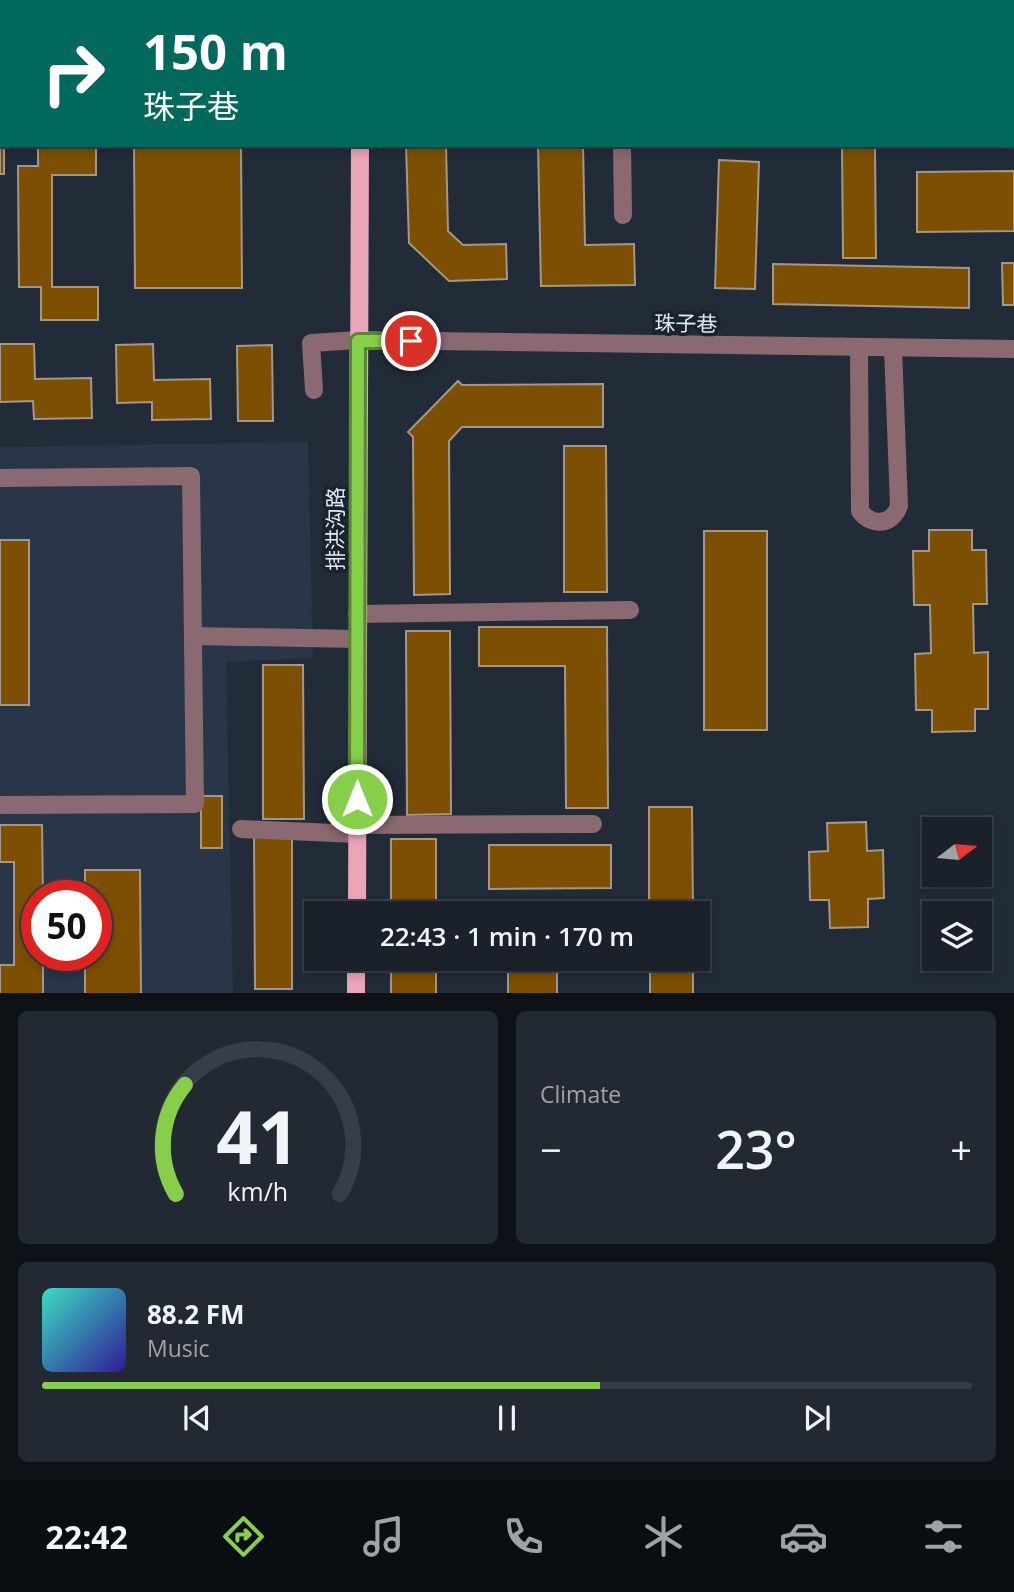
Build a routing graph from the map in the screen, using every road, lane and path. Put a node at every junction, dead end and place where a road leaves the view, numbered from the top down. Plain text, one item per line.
1 (360, 147) edge
2 (622, 147) edge
3 (623, 215) dead end
4 (358, 341) junction
5 (859, 348) junction
6 (893, 348) junction
7 (1014, 349) edge
8 (314, 390) dead end
9 (0, 478) edge
10 (630, 610) dead end
11 (357, 614) junction
12 (193, 636) junction
13 (357, 639) junction
14 (0, 805) edge
15 (593, 824) dead end
16 (241, 829) dead end
17 (357, 830) junction
18 (356, 901) edge
19 (356, 971) edge
20 (356, 993) edge

1 - 4 main road, 排洪沟路
2 - 3 street
4 - 5 street, 珠子巷
4 - 8 street, 珠子巷
4 - 11 main road, 排洪沟路
5 - 6 street, 珠子巷
5 - 6 street
6 - 7 street, 珠子巷
9 - 12 street
10 - 11 street
11 - 13 main road, 排洪沟路
12 - 13 street
12 - 14 street
13 - 17 main road, 排洪沟路
15 - 17 street
16 - 17 street
17 - 18 main road, 排洪沟路
19 - 20 main road

